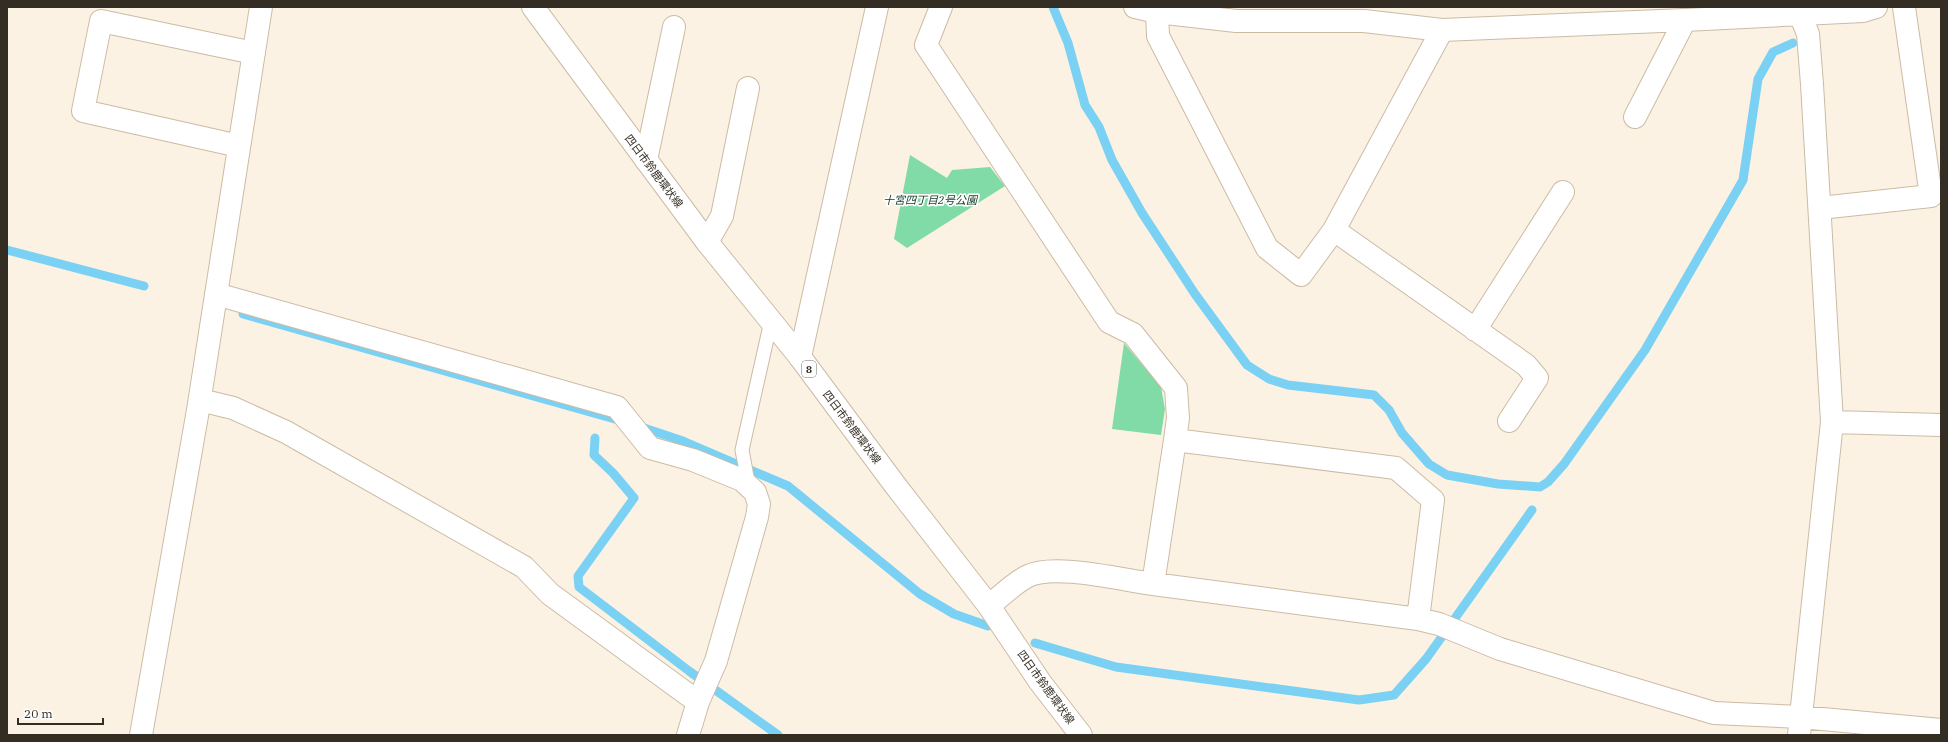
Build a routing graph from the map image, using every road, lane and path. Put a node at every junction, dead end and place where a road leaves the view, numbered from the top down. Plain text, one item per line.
1 (261, 7) edge
2 (533, 7) edge
3 (877, 7) edge
4 (941, 7) edge
5 (1135, 7) edge
6 (1876, 7) edge
7 (1904, 7) edge
8 (1800, 11) edge
9 (1157, 12) junction
10 (1186, 12) edge
11 (1685, 20) junction
12 (674, 27) dead end
13 (1442, 30) junction
14 (254, 53) junction
15 (748, 88) dead end
16 (1635, 117) dead end
17 (239, 146) junction
18 (646, 160) junction
19 (1563, 192) dead end
20 (1820, 208) junction
21 (1334, 230) junction
22 (708, 242) junction
23 (216, 294) junction
24 (771, 321) junction
25 (1475, 330) junction
26 (800, 357) junction
27 (200, 400) junction
28 (1509, 421) dead end
29 (1832, 422) junction
30 (1941, 425) edge
31 (1175, 440) junction
32 (749, 486) junction
33 (1153, 584) junction
34 (989, 606) junction
35 (1418, 619) junction
36 (699, 699) junction
37 (1800, 726) edge
38 (1941, 730) edge
39 (142, 735) edge
40 (688, 735) edge
41 (1081, 735) edge

1 - 14 street
2 - 18 street, 四日市鈴鹿環状線 / 8
3 - 26 street
4 - 31 street
5 - 9 street
6 - 8 street
7 - 20 street
8 - 11 street
8 - 20 street
9 - 10 street
9 - 21 street
10 - 13 street
11 - 13 street
11 - 16 street
12 - 18 street
13 - 21 street
14 - 17 street
14 - 17 street
15 - 22 street
17 - 23 street
18 - 22 street, 四日市鈴鹿環状線 / 8
19 - 25 street
20 - 29 street
21 - 25 street
22 - 24 street, 四日市鈴鹿環状線 / 8
23 - 27 street
23 - 32 street
24 - 26 street, 四日市鈴鹿環状線 / 8
24 - 32 lane
25 - 28 street
26 - 34 street, 四日市鈴鹿環状線 / 8
27 - 36 street
27 - 39 street
29 - 30 street
29 - 37 street
31 - 33 street
31 - 35 street
32 - 36 street
33 - 34 street
33 - 35 street
34 - 41 street, 四日市鈴鹿環状線 / 8
35 - 37 street
36 - 40 street
37 - 38 street

